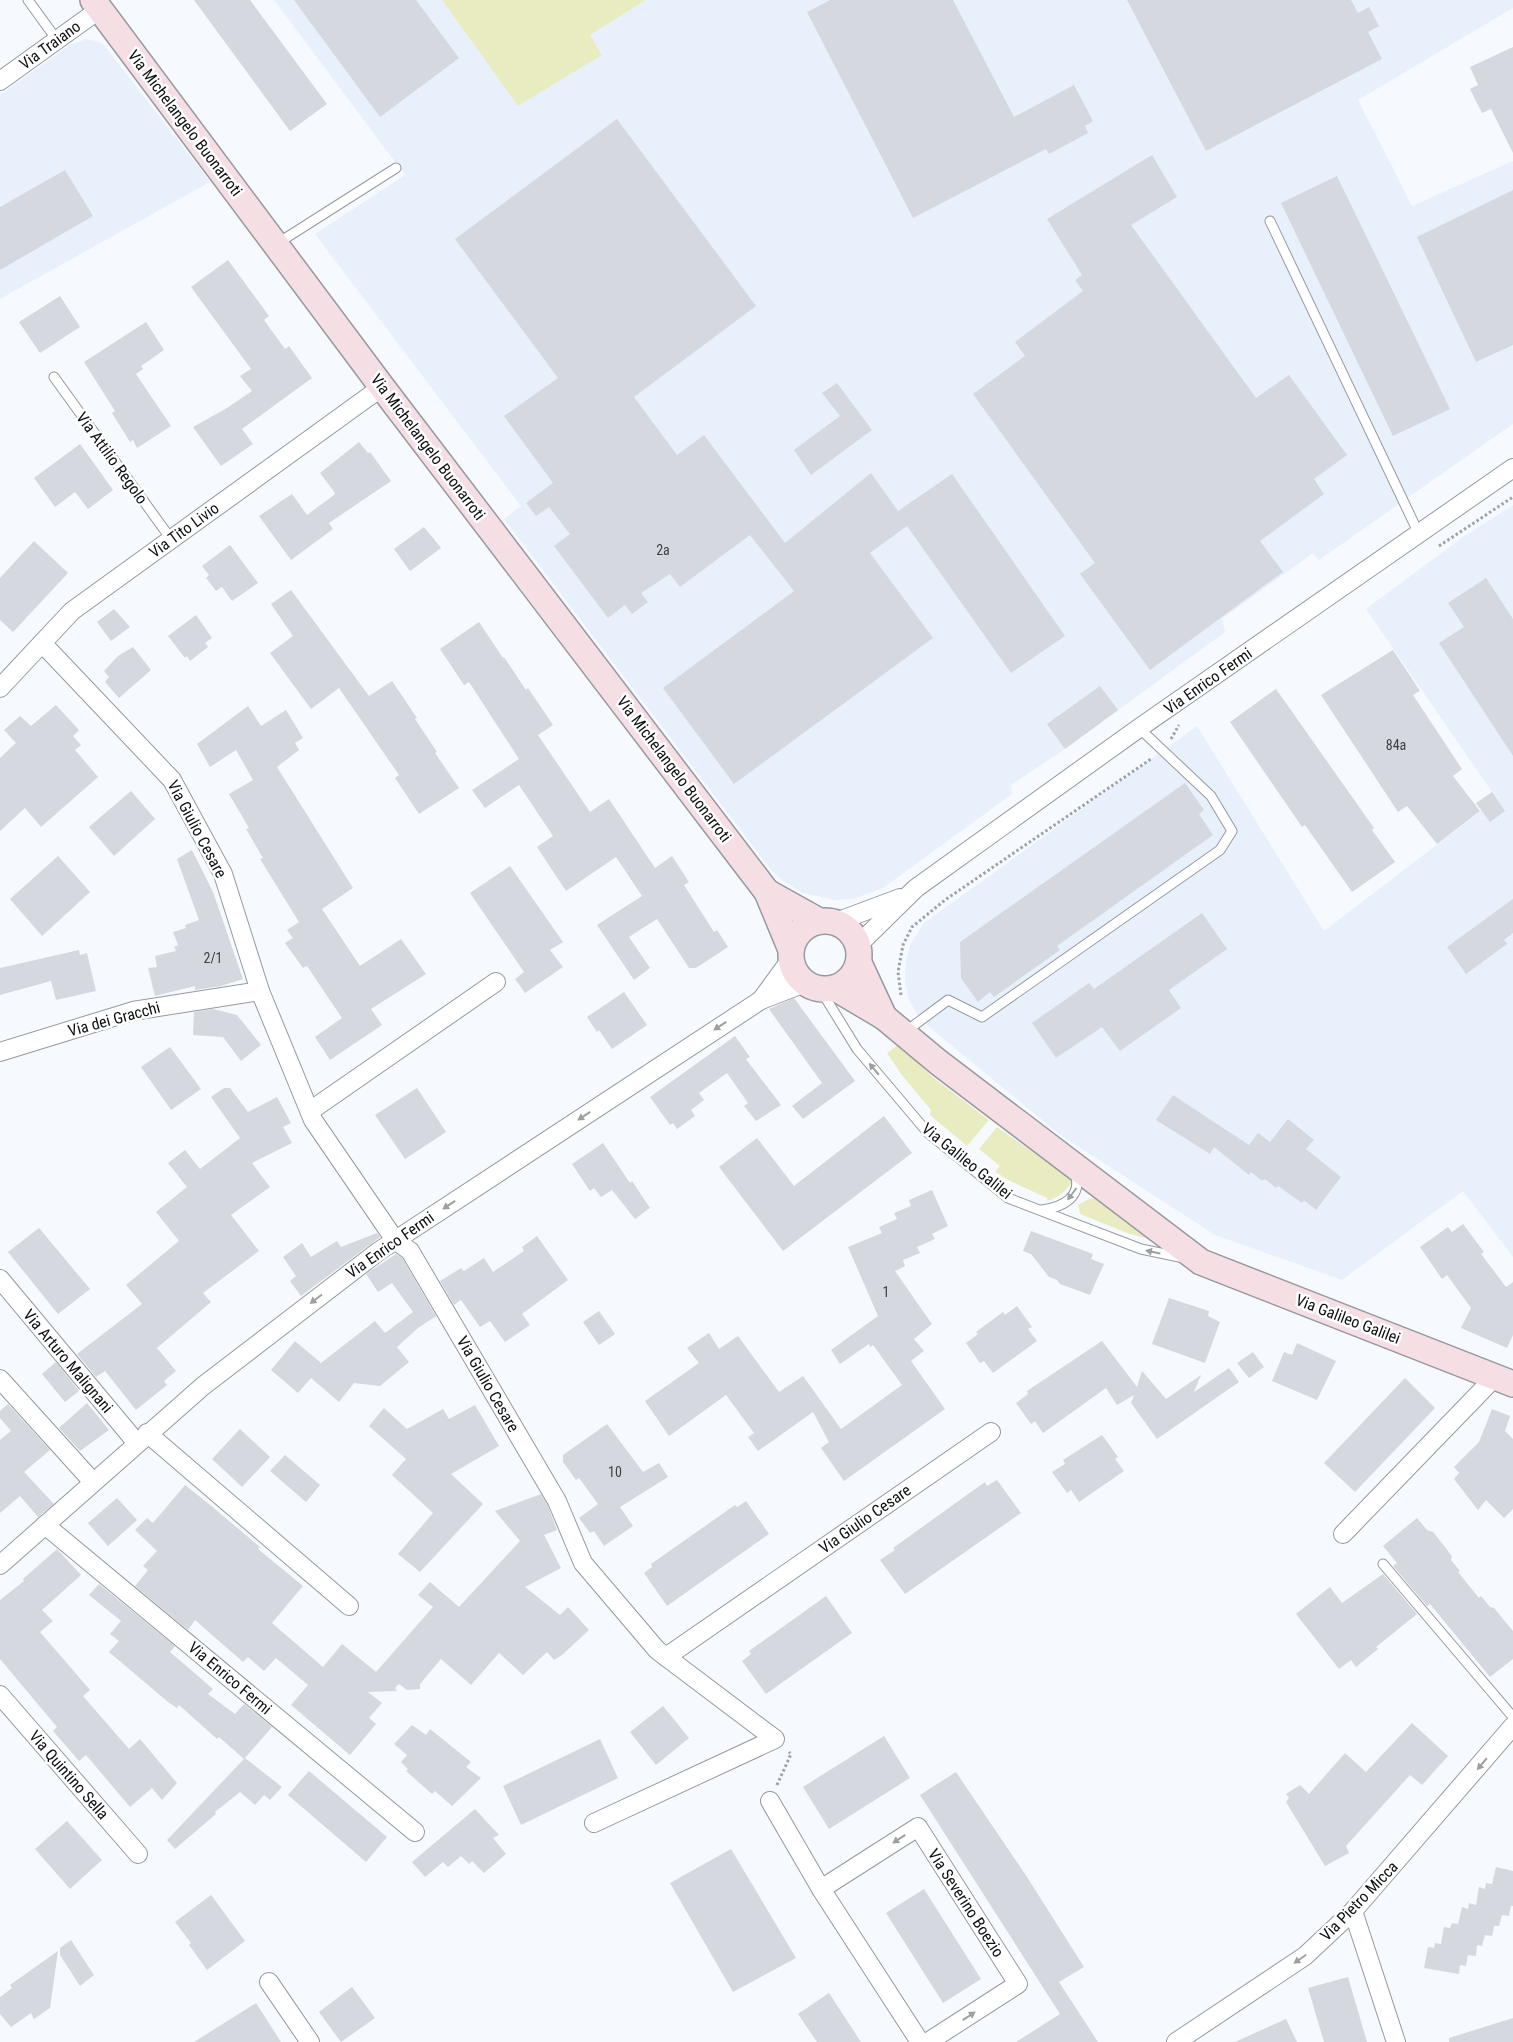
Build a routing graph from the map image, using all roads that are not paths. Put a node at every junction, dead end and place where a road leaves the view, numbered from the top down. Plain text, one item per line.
1 (28, 0) edge
2 (97, 5) edge
3 (57, 40) junction
4 (0, 81) edge
5 (396, 168) dead end
6 (1270, 221) dead end
7 (276, 245) junction
8 (54, 377) dead end
9 (382, 387) junction
10 (1513, 468) edge
11 (1419, 534) junction
12 (171, 539) junction
13 (42, 643) junction
14 (0, 688) edge
15 (1139, 728) junction
16 (767, 892) junction
17 (906, 896) junction
18 (828, 921) junction
19 (791, 954) junction
20 (859, 954) junction
21 (496, 982) dead end
22 (820, 987) junction
23 (260, 991) junction
24 (761, 1000) junction
25 (894, 1011) junction
26 (903, 1034) junction
27 (0, 1052) edge
28 (310, 1111) junction
29 (1066, 1160) junction
30 (1039, 1210) junction
31 (394, 1240) junction
32 (1201, 1262) junction
33 (0, 1279) edge
34 (0, 1379) edge
35 (1504, 1381) edge
36 (991, 1432) dead end
37 (142, 1438) junction
38 (93, 1482) junction
39 (45, 1524) junction
40 (1343, 1534) dead end
41 (1383, 1564) dead end
42 (0, 1565) edge
43 (349, 1606) dead end
44 (666, 1657) junction
45 (0, 1695) edge
46 (1513, 1718) edge
47 (1513, 1726) edge
48 (770, 1801) road end
49 (594, 1823) dead end
50 (415, 1832) dead end
51 (138, 1854) dead end
52 (821, 1889) junction
53 (1353, 1911) junction
54 (269, 1982) dead end
55 (310, 2042) edge
56 (920, 2042) edge
57 (928, 2042) edge
58 (1176, 2042) edge
59 (1396, 2042) edge

1 - 3 lane
2 - 3 street, Via Traiano
2 - 7 street, Via Michelangelo Buonarroti
3 - 4 street, Via Traiano
5 - 7 lane
6 - 11 lane
7 - 9 street, Via Michelangelo Buonarroti
8 - 12 lane, Via Attilio Regolo
9 - 12 street, Via Tito Livio
9 - 16 street, Via Michelangelo Buonarroti
10 - 11 street, Via Enrico Fermi
11 - 15 street, Via Enrico Fermi
12 - 13 street, Via Tito Livio
13 - 14 street, Via Tito Livio
13 - 23 street, Via Giulio Cesare
15 - 17 street, Via Enrico Fermi
15 - 26 lane
16 - 18 street, Via Michelangelo Buonarroti
16 - 19 street, Via Michelangelo Buonarroti
17 - 18 street, Via Enrico Fermi
17 - 20 street, Via Enrico Fermi
18 - 19 street
18 - 20 street
19 - 22 street
19 - 24 street, Via Enrico Fermi
20 - 22 street
20 - 25 street, Via Galileo Galilei
21 - 28 street
22 - 24 street, Via Enrico Fermi
22 - 25 street, Via Galileo Galilei
30 -> 22 lane, Via Galileo Galilei
23 - 27 street, Via dei Gracchi
23 - 28 street, Via Giulio Cesare
24 -> 31 street, Via Enrico Fermi
25 - 26 street, Via Galileo Galilei
26 - 29 street, Via Galileo Galilei
28 - 31 street, Via Giulio Cesare
29 -> 30 lane
29 - 32 street, Via Galileo Galilei
32 -> 30 lane, Via Galileo Galilei
31 -> 37 street, Via Enrico Fermi
31 - 44 street, Via Giulio Cesare
32 - 35 street, Via Galileo Galilei
33 - 37 street, Via Arturo Malignani
34 - 38 street
35 - 40 street, Via Galileo Galilei
36 - 44 street, Via Giulio Cesare
37 - 38 street, Via Enrico Fermi
37 - 43 street, Via Arturo Malignani
38 - 39 street, Via Enrico Fermi
39 - 42 street, Via Enrico Fermi
39 - 50 street, Via Enrico Fermi
41 - 46 lane
44 - 49 street, Via Giulio Cesare
45 - 51 street, Via Quintino Sella
47 -> 53 street, Via Pietro Micca
48 - 52 street
52 - 56 street
57 -> 52 street, Via Severino Boezio
53 -> 58 street, Via Pietro Micca
53 - 59 street
54 - 55 street

